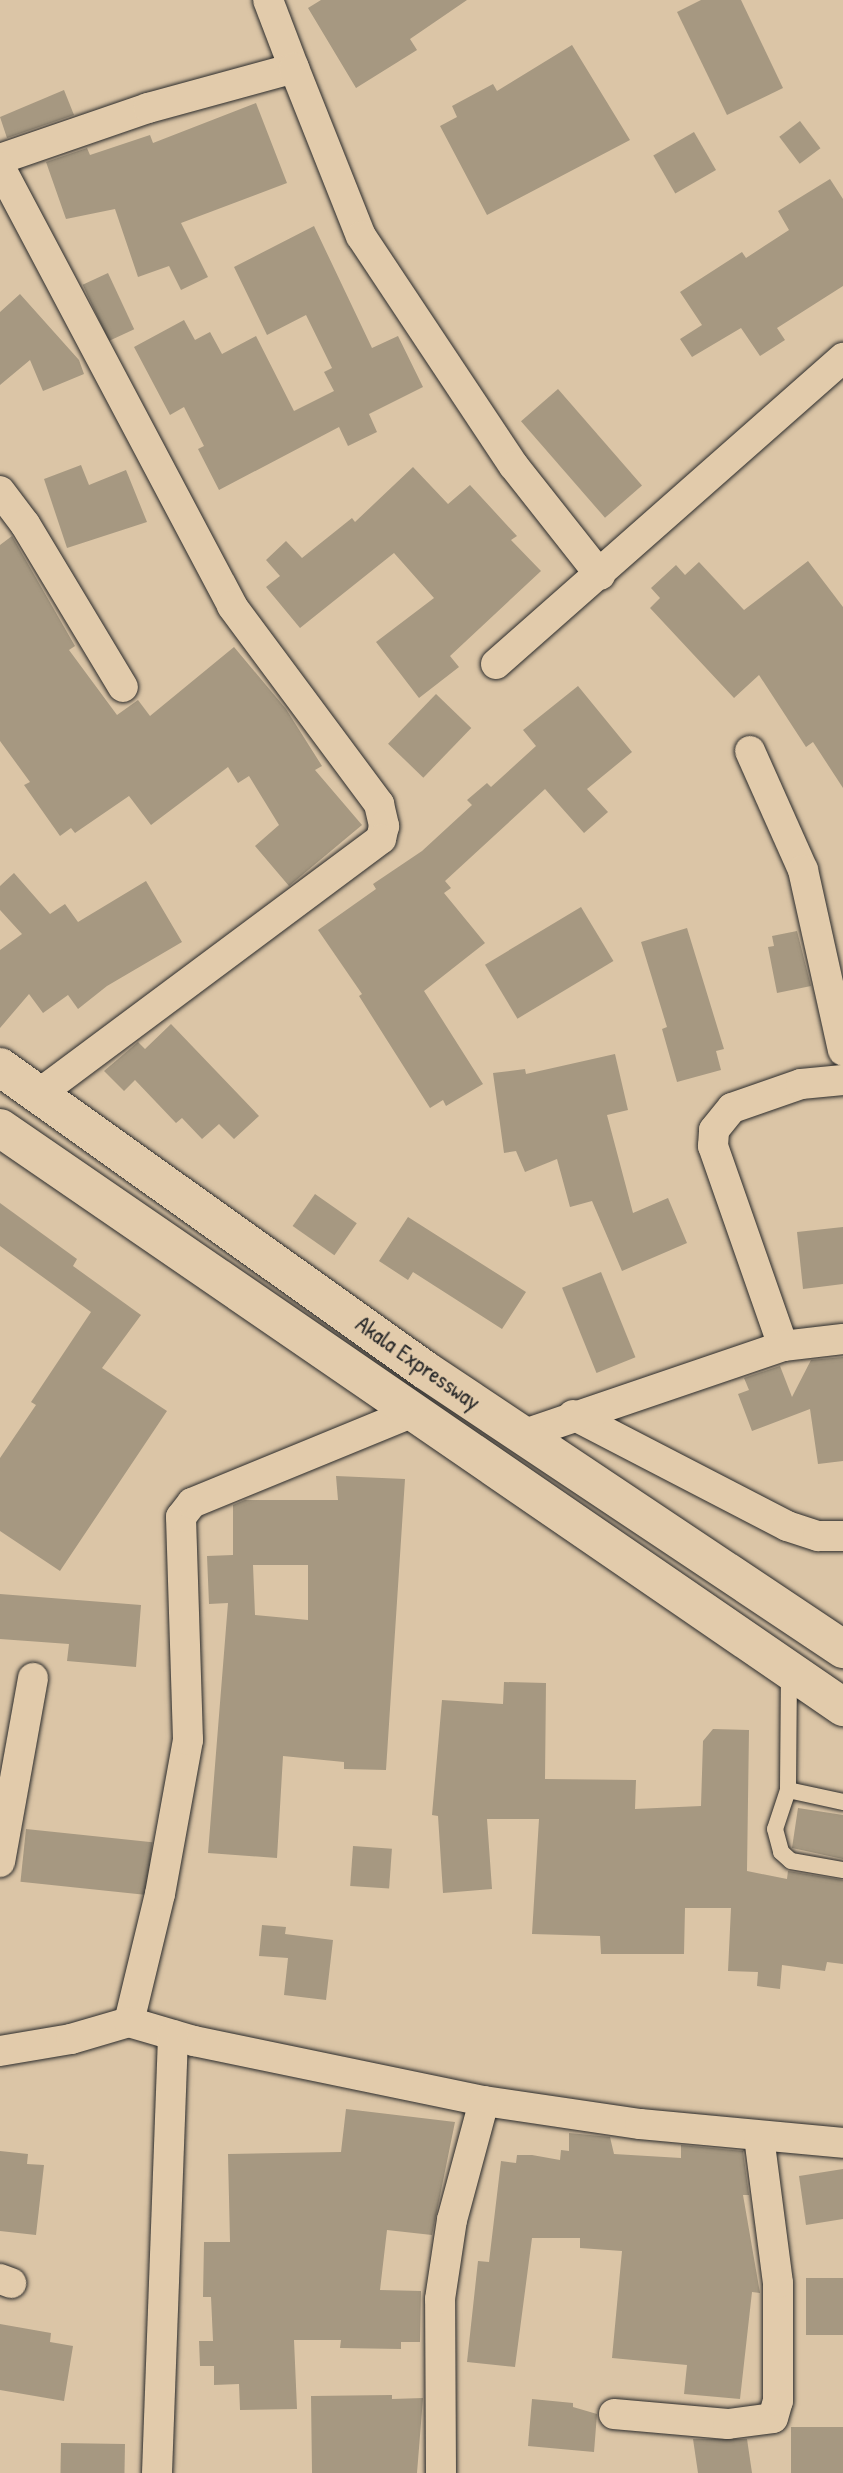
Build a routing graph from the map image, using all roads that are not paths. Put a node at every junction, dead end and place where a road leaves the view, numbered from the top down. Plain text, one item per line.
1 (268, 0) edge
2 (294, 68) junction
3 (0, 159) edge
4 (0, 167) edge
5 (843, 358) edge
6 (0, 491) edge
7 (600, 575) junction
8 (496, 664) dead end
9 (123, 687) dead end
10 (750, 751) dead end
11 (843, 1051) edge
12 (0, 1067) edge
13 (843, 1080) edge
14 (39, 1094) junction
15 (0, 1128) edge
16 (843, 1339) edge
17 (783, 1346) junction
18 (414, 1412) junction
19 (573, 1415) junction
20 (522, 1435) junction
21 (843, 1536) edge
22 (831, 1641) edge
23 (789, 1669) junction
24 (33, 1678) dead end
25 (843, 1707) edge
26 (788, 1790) junction
27 (843, 1802) edge
28 (0, 1862) edge
29 (843, 1870) edge
30 (129, 2022) junction
31 (173, 2035) junction
32 (0, 2051) edge
33 (484, 2101) junction
34 (759, 2136) junction
35 (843, 2143) edge
36 (614, 2414) dead end
37 (157, 2473) edge
38 (441, 2473) edge

1 - 2 street
2 - 3 street
2 - 7 street
4 - 14 street
5 - 7 street
6 - 9 street
7 - 8 street
10 - 11 street
12 - 14 main road, Akala Expressway
13 - 17 street
14 - 20 main road, Akala Expressway
15 - 18 main road, Akala Expressway
16 - 17 street
17 - 19 street
18 - 23 main road, Akala Expressway
18 - 30 street
19 - 20 street
19 - 21 street
20 - 22 main road, Akala Expressway
22 - 23 main road
23 - 25 main road, Akala Expressway
23 - 26 lane
24 - 28 street
26 - 27 lane
26 - 29 lane
30 - 31 street
30 - 32 street
31 - 33 street
31 - 37 street
33 - 34 street
33 - 38 street
34 - 35 street
34 - 36 street

